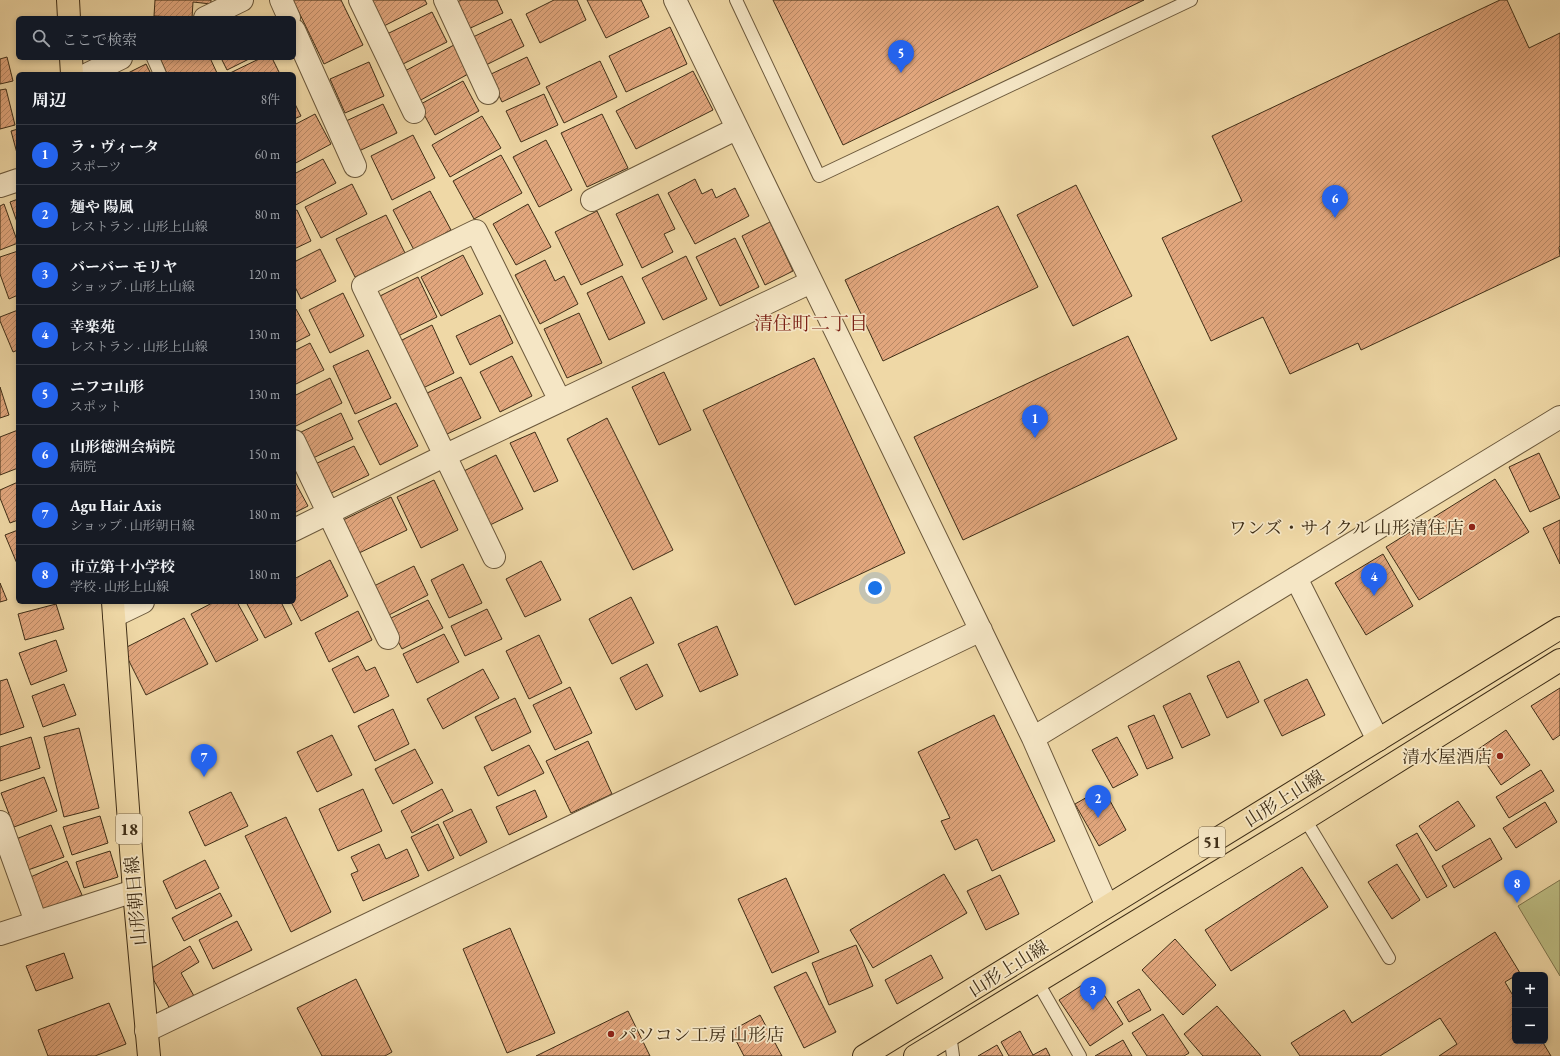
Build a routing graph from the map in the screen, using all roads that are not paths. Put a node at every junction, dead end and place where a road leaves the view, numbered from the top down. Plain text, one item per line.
1 (68, 0) edge
2 (242, 0) edge
3 (281, 0) edge
4 (360, 0) edge
5 (445, 0) edge
6 (675, 0) edge
7 (736, 0) edge
8 (1191, 0) edge
9 (69, 16) edge
10 (209, 16) edge
11 (288, 16) edge
12 (296, 34) edge
13 (71, 60) edge
14 (117, 60) edge
15 (154, 60) edge
16 (72, 72) edge
17 (92, 72) edge
18 (159, 72) edge
19 (488, 93) dead end
20 (414, 112) dead end
21 (736, 129) junction
22 (355, 166) dead end
23 (16, 181) edge
24 (0, 186) edge
25 (592, 200) dead end
26 (811, 282) junction
27 (560, 400) junction
28 (1560, 417) edge
29 (296, 445) edge
30 (444, 456) junction
31 (328, 513) junction
32 (296, 529) edge
33 (494, 557) dead end
34 (1296, 578) junction
35 (135, 604) edge
36 (114, 609) edge
37 (1560, 628) edge
38 (981, 630) junction
39 (388, 638) dead end
40 (1560, 660) edge
41 (1033, 738) junction
42 (1378, 740) junction
43 (1305, 819) junction
44 (0, 822) edge
45 (134, 891) junction
46 (1107, 906) junction
47 (36, 922) junction
48 (0, 934) edge
49 (1389, 958) dead end
50 (1037, 981) junction
51 (146, 1031) junction
52 (950, 1034) junction
53 (149, 1056) edge
54 (864, 1056) edge
55 (915, 1056) edge
56 (954, 1056) edge
57 (1080, 1056) edge

1 - 9 main road
2 - 10 street
3 - 11 street
4 - 20 street
5 - 19 street
6 - 21 street
7 - 8 lane
12 - 22 street
13 - 16 main road
14 - 17 street
15 - 18 lane
21 - 25 street
21 - 26 street
23 - 24 street
26 - 27 street
26 - 38 street
27 - 30 street
27 - 30 street
28 - 34 street
29 - 31 street
30 - 31 street
30 - 33 street
31 - 32 street
31 - 39 street
34 - 41 street
34 - 42 street
35 - 36 street
36 - 45 main road, 山形朝日線 / 18
37 - 42 main road, 山形上山線 / 51
38 - 41 street
38 - 51 street
40 - 43 main road, 山形上山線 / 51
41 - 46 street
42 - 46 main road, 山形上山線 / 51
43 - 49 lane
43 - 50 main road, 山形上山線 / 51
44 - 47 street
45 - 47 street
45 - 51 main road, 山形朝日線 / 18
46 - 54 main road, 山形上山線 / 51
47 - 48 street
50 - 52 main road, 山形上山線 / 51
50 - 57 lane
51 - 53 main road, 山形朝日線 / 18
52 - 55 main road, 山形上山線 / 51
52 - 56 lane

